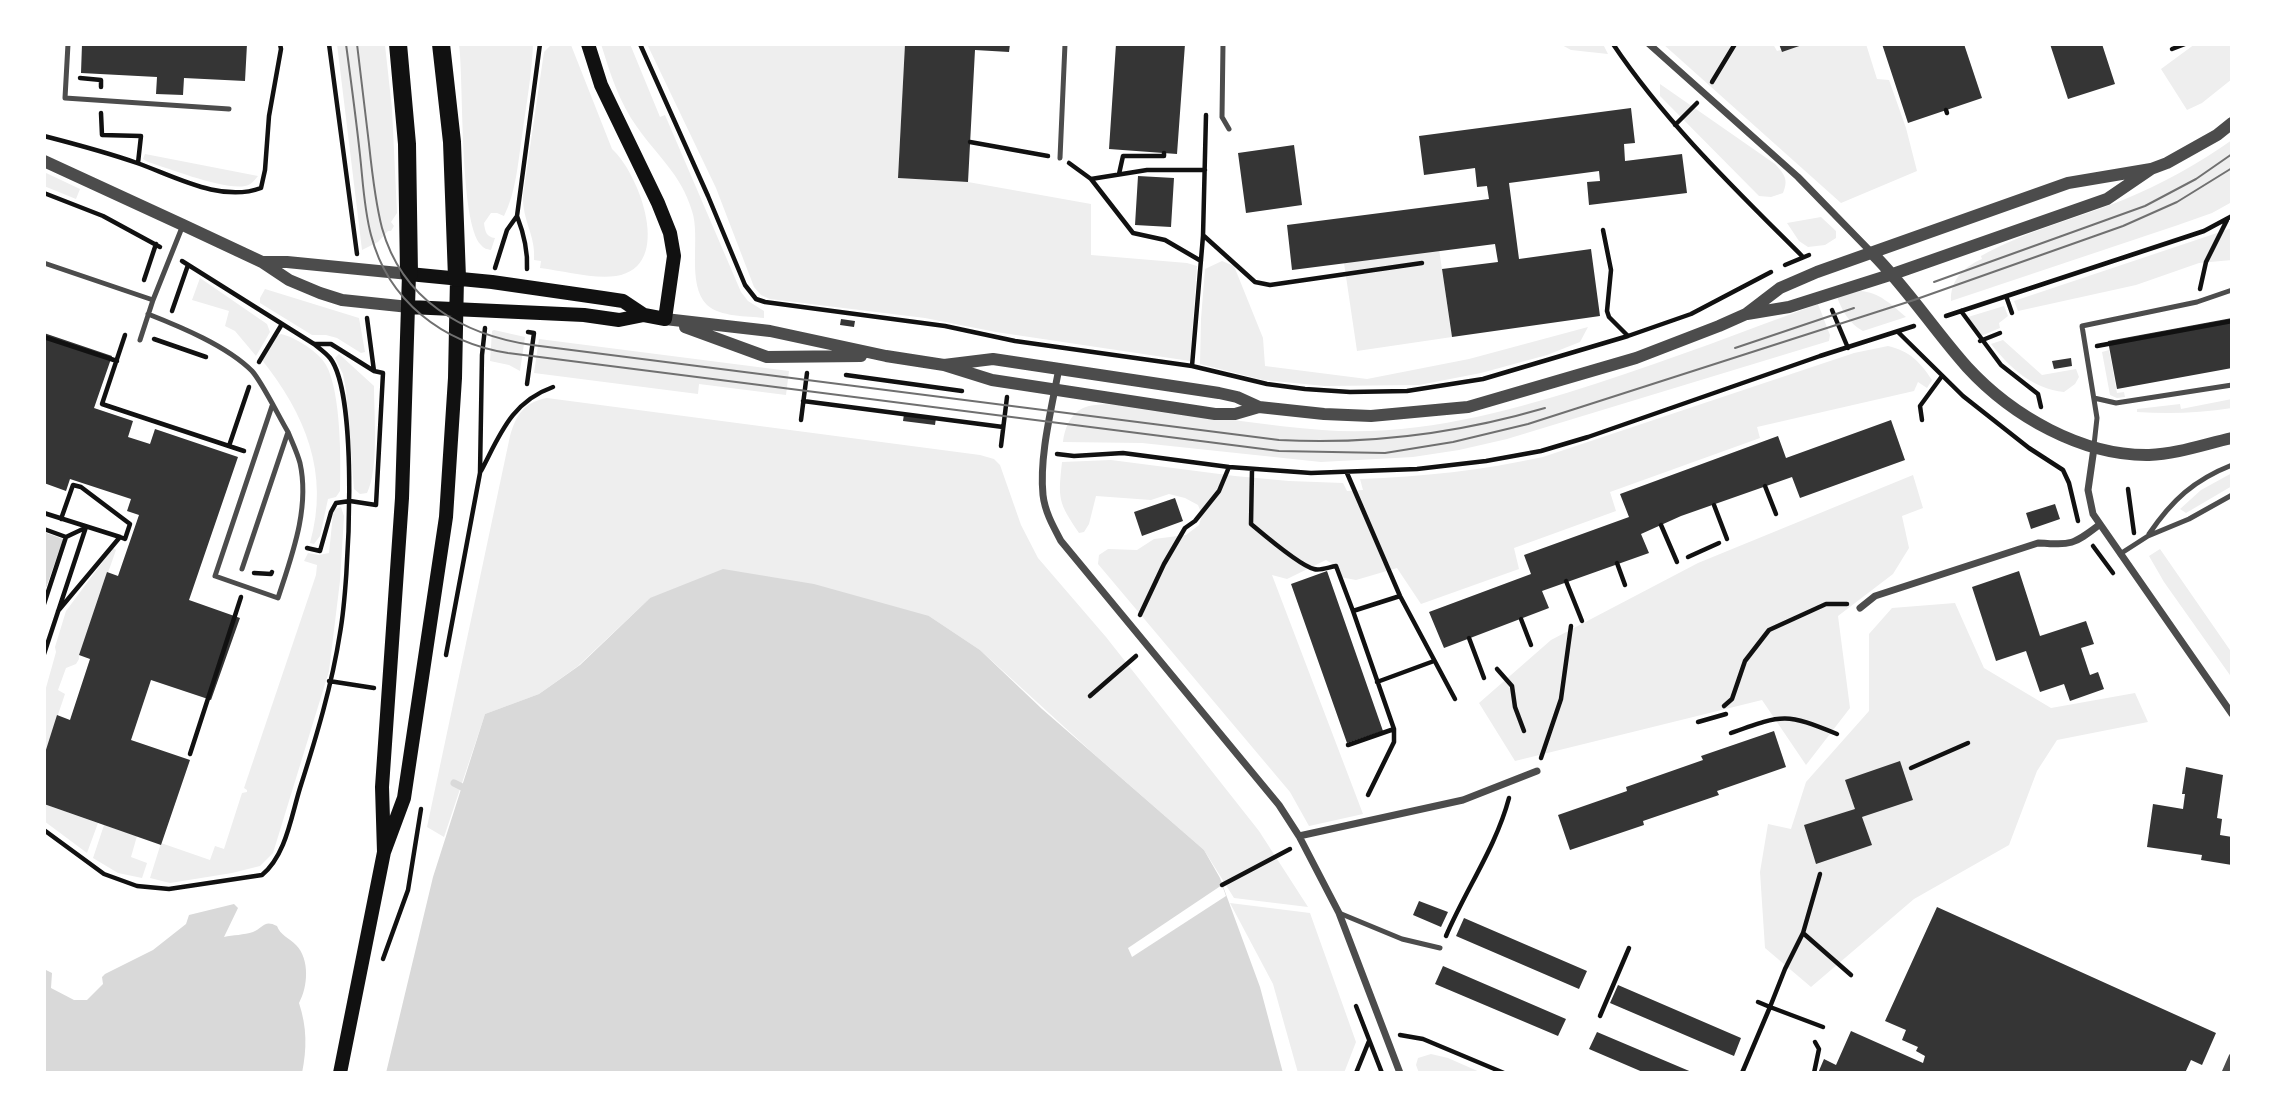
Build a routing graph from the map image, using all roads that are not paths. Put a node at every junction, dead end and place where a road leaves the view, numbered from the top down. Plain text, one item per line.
1 (68, 44) edge
2 (398, 44) edge
3 (441, 44) edge
4 (588, 44) edge
5 (1065, 44) edge
6 (1223, 44) edge
7 (1649, 44) edge
8 (229, 109) dead end
9 (2232, 123) edge
10 (1229, 129) dead end
11 (1060, 158) road end
12 (44, 161) edge
13 (2151, 169) junction
14 (183, 225) junction
15 (1872, 253) junction
16 (262, 262) junction
17 (44, 263) edge
18 (410, 274) junction
19 (1893, 274) junction
20 (457, 278) junction
21 (2232, 290) edge
22 (153, 300) junction
23 (409, 307) junction
24 (456, 311) junction
25 (148, 314) junction
26 (1746, 314) junction
27 (644, 315) junction
28 (665, 319) junction
29 (141, 338) road end
30 (886, 356) junction
31 (944, 365) junction
32 (1059, 368) junction
33 (2232, 385) edge
34 (1055, 390) junction
35 (2094, 398) junction
36 (272, 406) junction
37 (1259, 407) junction
38 (288, 432) junction
39 (2232, 438) edge
40 (2094, 448) junction
41 (2232, 465) edge
42 (2232, 495) edge
43 (2099, 525) junction
44 (2148, 536) junction
45 (2120, 554) junction
46 (243, 569) dead end
47 (1860, 608) road end
48 (2232, 714) edge
49 (1536, 771) road end
50 (1299, 836) junction
51 (384, 852) junction
52 (1339, 913) junction
53 (1440, 948) road end
54 (2232, 1057) edge
55 (340, 1073) edge
56 (1400, 1073) edge
57 (2225, 1073) edge

1 - 8 lane
2 - 18 main road
3 - 20 main road
4 - 28 main road
5 - 11 lane
6 - 10 lane
7 - 15 street
9 - 13 street
12 - 14 street
13 - 15 street
13 - 19 street
14 - 16 street
14 - 22 lane
15 - 19 street
15 - 26 street
16 - 18 street
16 - 23 street
17 - 22 lane
18 - 20 main road
18 - 23 main road
19 - 26 street
19 - 40 street
20 - 24 main road
20 - 27 main road
21 - 35 lane
22 - 25 lane
23 - 24 main road
23 - 51 main road
24 - 27 main road
24 - 51 main road
25 - 29 lane
25 - 36 lane
26 - 37 street
27 - 28 main road
28 - 30 street
28 - 30 street
30 - 31 street
31 - 32 street
31 - 34 street
32 - 34 street
32 - 37 street
33 - 35 lane
34 - 37 street
34 - 50 street
35 - 40 lane
36 - 38 lane
36 - 38 lane
38 - 46 lane
39 - 40 street
40 - 43 street
41 - 44 lane
42 - 44 lane
43 - 45 street
43 - 47 street
44 - 45 lane
45 - 48 street
49 - 50 street
50 - 52 street
51 - 55 main road
52 - 53 lane
52 - 56 street
54 - 57 street

